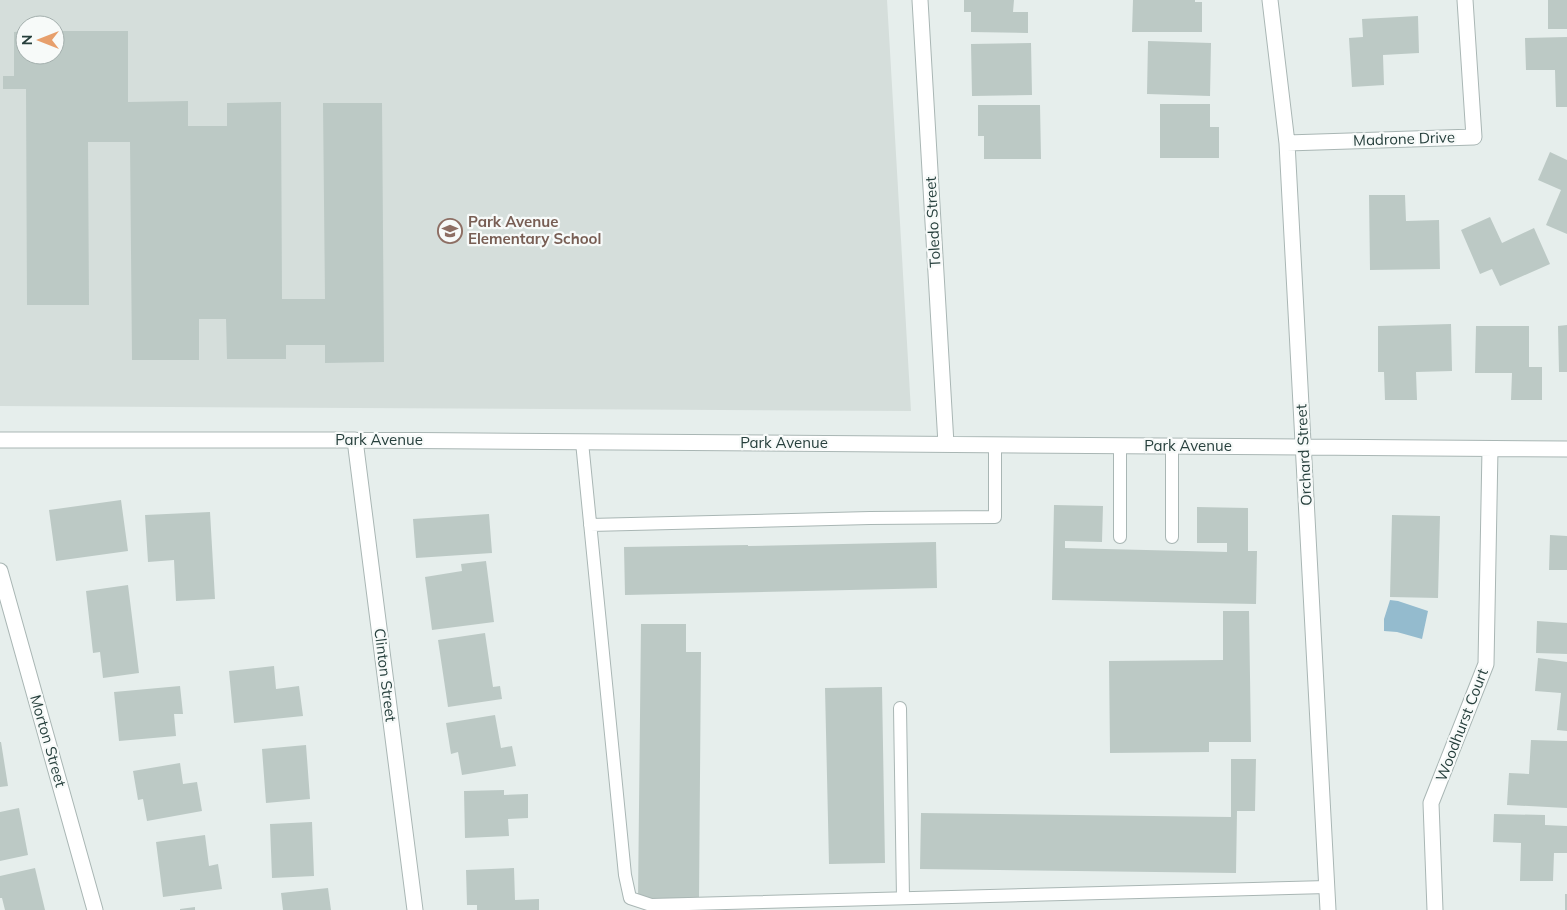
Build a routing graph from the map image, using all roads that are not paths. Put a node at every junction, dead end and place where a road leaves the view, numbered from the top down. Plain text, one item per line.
1 (920, 0) edge
2 (1270, 0) edge
3 (1465, 0) edge
4 (1287, 143) junction
5 (0, 440) edge
6 (355, 440) junction
7 (582, 442) junction
8 (946, 444) junction
9 (995, 445) junction
10 (1120, 446) junction
11 (1172, 446) junction
12 (1303, 447) junction
13 (1490, 449) junction
14 (1567, 449) edge
15 (590, 525) junction
16 (1120, 537) dead end
17 (1172, 537) dead end
18 (0, 571) edge
19 (900, 708) dead end
20 (1327, 887) junction
21 (903, 898) junction
22 (96, 910) edge
23 (415, 910) edge
24 (1328, 910) edge
25 (1435, 910) edge

1 - 8 street, Toledo Street
2 - 4 street, Orchard Street
3 - 4 street, Madrone Drive
4 - 12 street, Orchard Street
5 - 6 street, Park Avenue
6 - 7 street, Park Avenue
6 - 23 street, Clinton Street
7 - 8 street, Park Avenue
7 - 15 lane
8 - 9 street, Park Avenue
9 - 10 street, Park Avenue
9 - 15 lane
10 - 11 street, Park Avenue
10 - 16 lane
11 - 12 street, Park Avenue
11 - 17 lane
12 - 13 street, Park Avenue
12 - 20 street, Orchard Street
13 - 14 street, Park Avenue
13 - 25 street, Woodhurst Court
15 - 21 lane
18 - 22 street, Morton Street
19 - 21 lane
20 - 21 lane
20 - 24 street, Orchard Street

